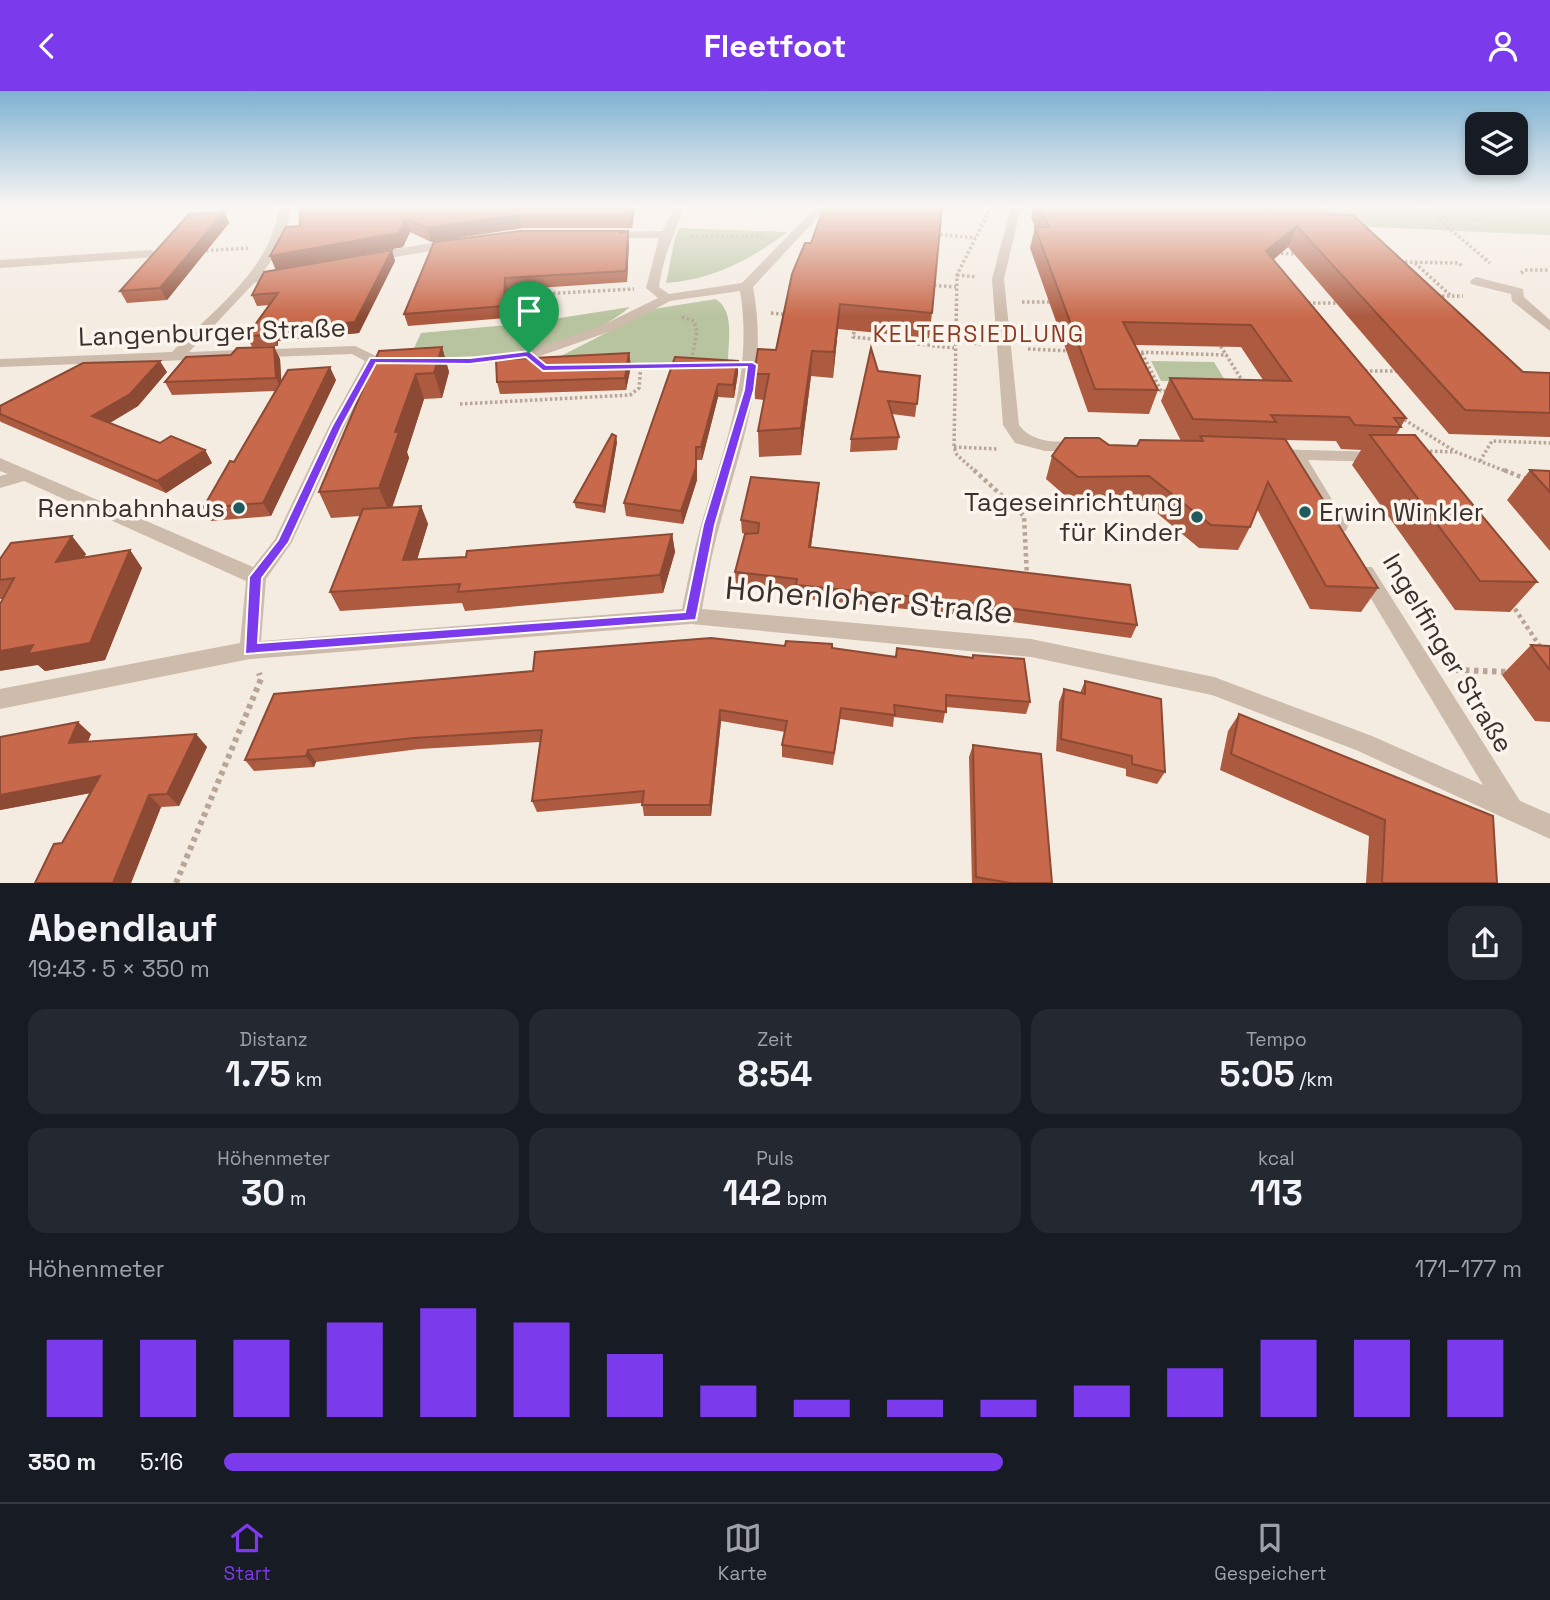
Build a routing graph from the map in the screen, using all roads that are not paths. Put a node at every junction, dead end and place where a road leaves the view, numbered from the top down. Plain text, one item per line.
1 (275, 244) edge
2 (449, 244) edge
3 (662, 244) edge
4 (784, 244) edge
5 (1007, 244) edge
6 (151, 254) edge
7 (355, 260) edge
8 (0, 264) edge
9 (298, 270) edge
10 (252, 279) junction
11 (1476, 281) dead end
12 (746, 286) junction
13 (662, 300) junction
14 (1550, 327) edge
15 (177, 356) junction
16 (373, 361) junction
17 (0, 363) edge
18 (1099, 447) edge
19 (1247, 453) edge
20 (1296, 455) junction
21 (1389, 458) edge
22 (0, 464) edge
23 (27, 475) junction
24 (0, 482) edge
25 (256, 577) junction
26 (691, 617) junction
27 (250, 650) junction
28 (0, 699) edge
29 (1510, 807) junction
30 (1550, 827) edge

1 - 10 street
2 - 7 street
3 - 13 street
4 - 12 street
5 - 18 street
6 - 8 street
9 - 10 street
10 - 15 street
11 - 14 street
12 - 13 street, Langenburger Straße
12 - 26 street
13 - 16 street, Langenburger Straße
15 - 16 street, Langenburger Straße
15 - 17 street, Langenburger Straße
16 - 25 street
19 - 20 street
20 - 21 street
20 - 29 street, Ingelfinger Straße
22 - 23 street
23 - 24 street
23 - 25 street
25 - 27 street
26 - 27 street, Hohenloher Straße
26 - 29 street, Hohenloher Straße
27 - 28 street, Hohenloher Straße
29 - 30 street, Hohenloher Straße

